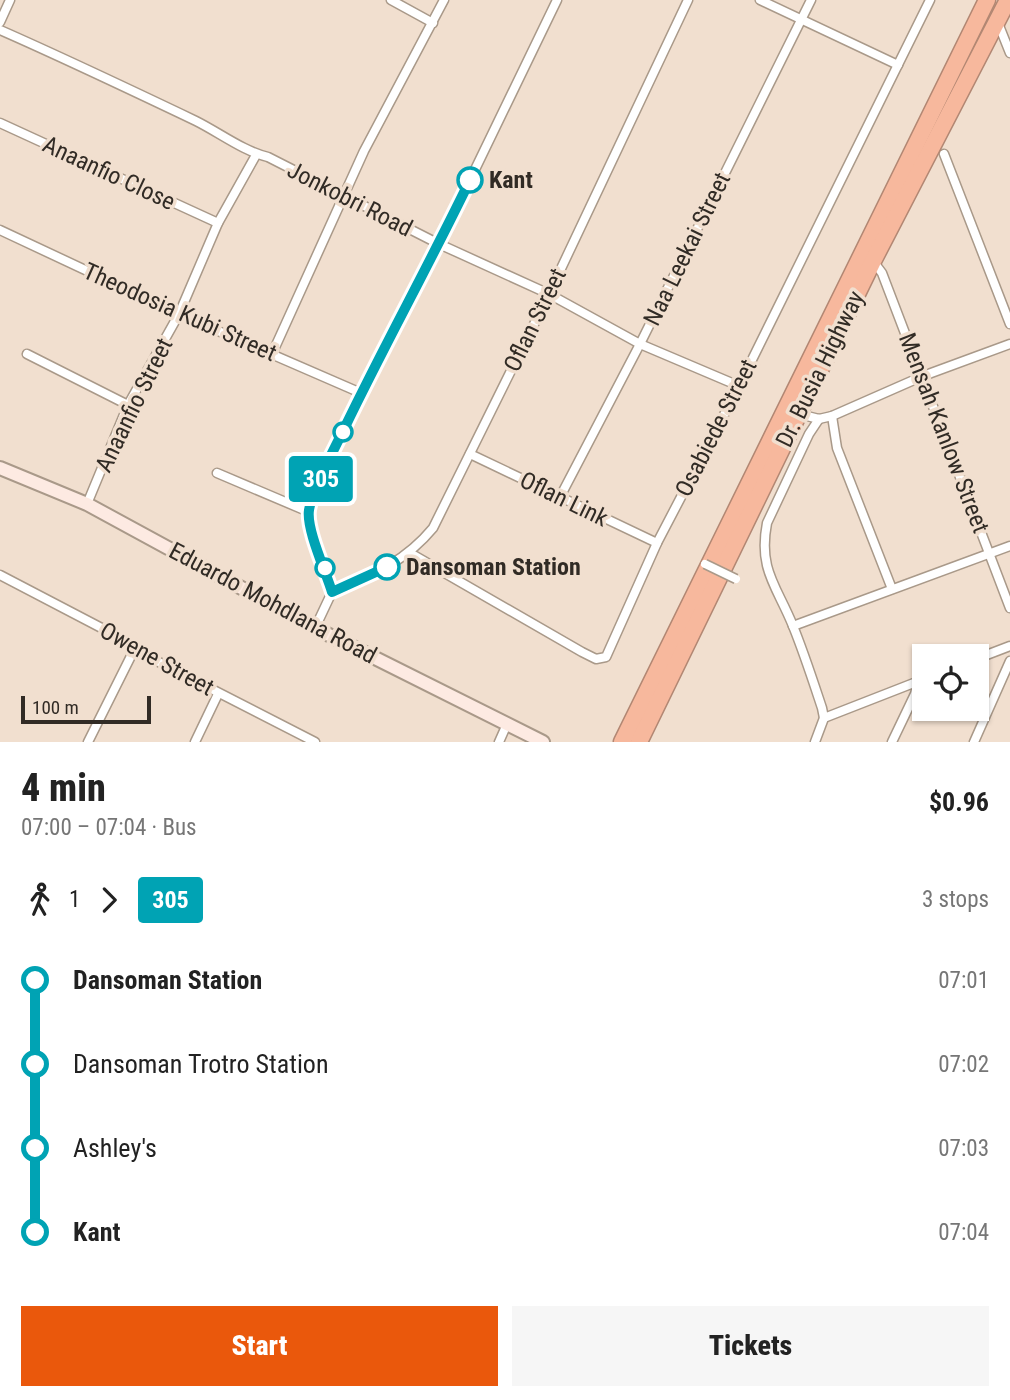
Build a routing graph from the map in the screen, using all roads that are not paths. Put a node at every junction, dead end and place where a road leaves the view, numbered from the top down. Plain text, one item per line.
1 (10, 0) edge
2 (391, 0) edge
3 (444, 0) edge
4 (557, 0) edge
5 (688, 0) edge
6 (760, 0) edge
7 (811, 0) edge
8 (930, 0) edge
9 (987, 0) edge
10 (1002, 0) edge
11 (1008, 0) edge
12 (800, 20) junction
13 (998, 20) junction
14 (0, 22) edge
15 (433, 23) junction
16 (0, 30) edge
17 (1010, 53) edge
18 (898, 65) junction
19 (0, 123) edge
20 (944, 154) dead end
21 (256, 155) junction
22 (344, 196) junction
23 (218, 223) junction
24 (0, 230) edge
25 (439, 244) junction
26 (873, 261) junction
27 (549, 294) junction
28 (179, 314) junction
29 (1010, 324) edge
30 (640, 344) junction
31 (1010, 344) edge
32 (27, 354) dead end
33 (272, 354) junction
34 (922, 376) junction
35 (739, 386) junction
36 (361, 393) junction
37 (128, 405) junction
38 (799, 414) junction
39 (832, 416) junction
40 (819, 419) junction
41 (470, 454) junction
42 (0, 468) edge
43 (217, 473) dead end
44 (560, 497) junction
45 (87, 504) junction
46 (309, 512) junction
47 (657, 543) junction
48 (1010, 546) edge
49 (410, 553) junction
50 (990, 554) junction
51 (705, 564) dead end
52 (0, 575) edge
53 (736, 579) dead end
54 (892, 589) junction
55 (332, 592) junction
56 (1010, 608) edge
57 (793, 626) junction
58 (315, 628) junction
59 (136, 646) junction
60 (1010, 646) edge
61 (989, 654) edge
62 (1010, 661) edge
63 (912, 684) edge
64 (218, 694) junction
65 (912, 700) edge
66 (824, 718) junction
67 (508, 724) junction
68 (88, 742) edge
69 (195, 742) edge
70 (315, 742) edge
71 (499, 742) edge
72 (543, 742) edge
73 (622, 742) edge
74 (639, 742) edge
75 (815, 742) edge
76 (892, 742) edge
77 (974, 742) edge

1 - 14 street
2 - 15 street
3 - 15 street
4 - 25 street
5 - 27 street, Oflan Street
6 - 12 street
7 - 12 street, Naa Leekai Street
8 - 18 street, Osabiede Street
9 - 73 highway, Dr. Busia Highway
10 - 13 highway
11 - 13 highway, Dr. Busia Highway
12 - 18 street
12 - 30 street, Naa Leekai Street
13 - 17 street
13 - 26 highway, Dr. Busia Highway
15 - 22 street
16 - 21 street, Jonkobri Road
18 - 35 street, Osabiede Street
19 - 23 street, Anaanfio Close
20 - 29 street
21 - 22 street, Jonkobri Road
21 - 23 street, Anaanfio Street
22 - 25 street, Jonkobri Road
22 - 33 street
23 - 28 street, Anaanfio Street
24 - 28 street, Theodosia Kubi Street
25 - 27 street, Jonkobri Road
25 - 36 street
26 - 34 street, Mensah Kanlow Street
26 - 38 highway, Dr. Busia Highway
27 - 30 street, Jonkobri Road
27 - 41 street, Oflan Street
28 - 33 street, Theodosia Kubi Street
28 - 37 street, Anaanfio Street
30 - 35 street, Jonkobri Road
30 - 44 street, Naa Leekai Street
31 - 34 street
32 - 37 street
33 - 36 street, Theodosia Kubi Street
34 - 39 street
34 - 50 street, Mensah Kanlow Street
35 - 47 street, Osabiede Street
36 - 46 street
37 - 45 street, Anaanfio Street
38 - 40 street
38 - 74 highway, Dr. Busia Highway
39 - 40 street
39 - 54 street
40 - 57 street
41 - 44 street, Oflan Link
41 - 49 street, Oflan Street
42 - 45 main road, Eduardo Mohdlana Road
43 - 46 street
44 - 47 street, Oflan Link
45 - 58 main road, Eduardo Mohdlana Road
46 - 55 street
47 - 49 street, Osabiede Street
48 - 50 street
49 - 55 street, Oflan Street
50 - 54 street
50 - 56 street, Mensah Kanlow Street
51 - 53 street, bridge
52 - 59 street, Owene Street
54 - 57 street
55 - 58 street
57 - 66 street
58 - 67 main road, Eduardo Mohdlana Road
59 - 64 street, Owene Street
59 - 68 street
60 - 61 street
62 - 77 street
63 - 66 street
64 - 69 street
64 - 70 street, Owene Street
65 - 76 street
66 - 75 street
67 - 71 street
67 - 72 main road, Eduardo Mohdlana Road

